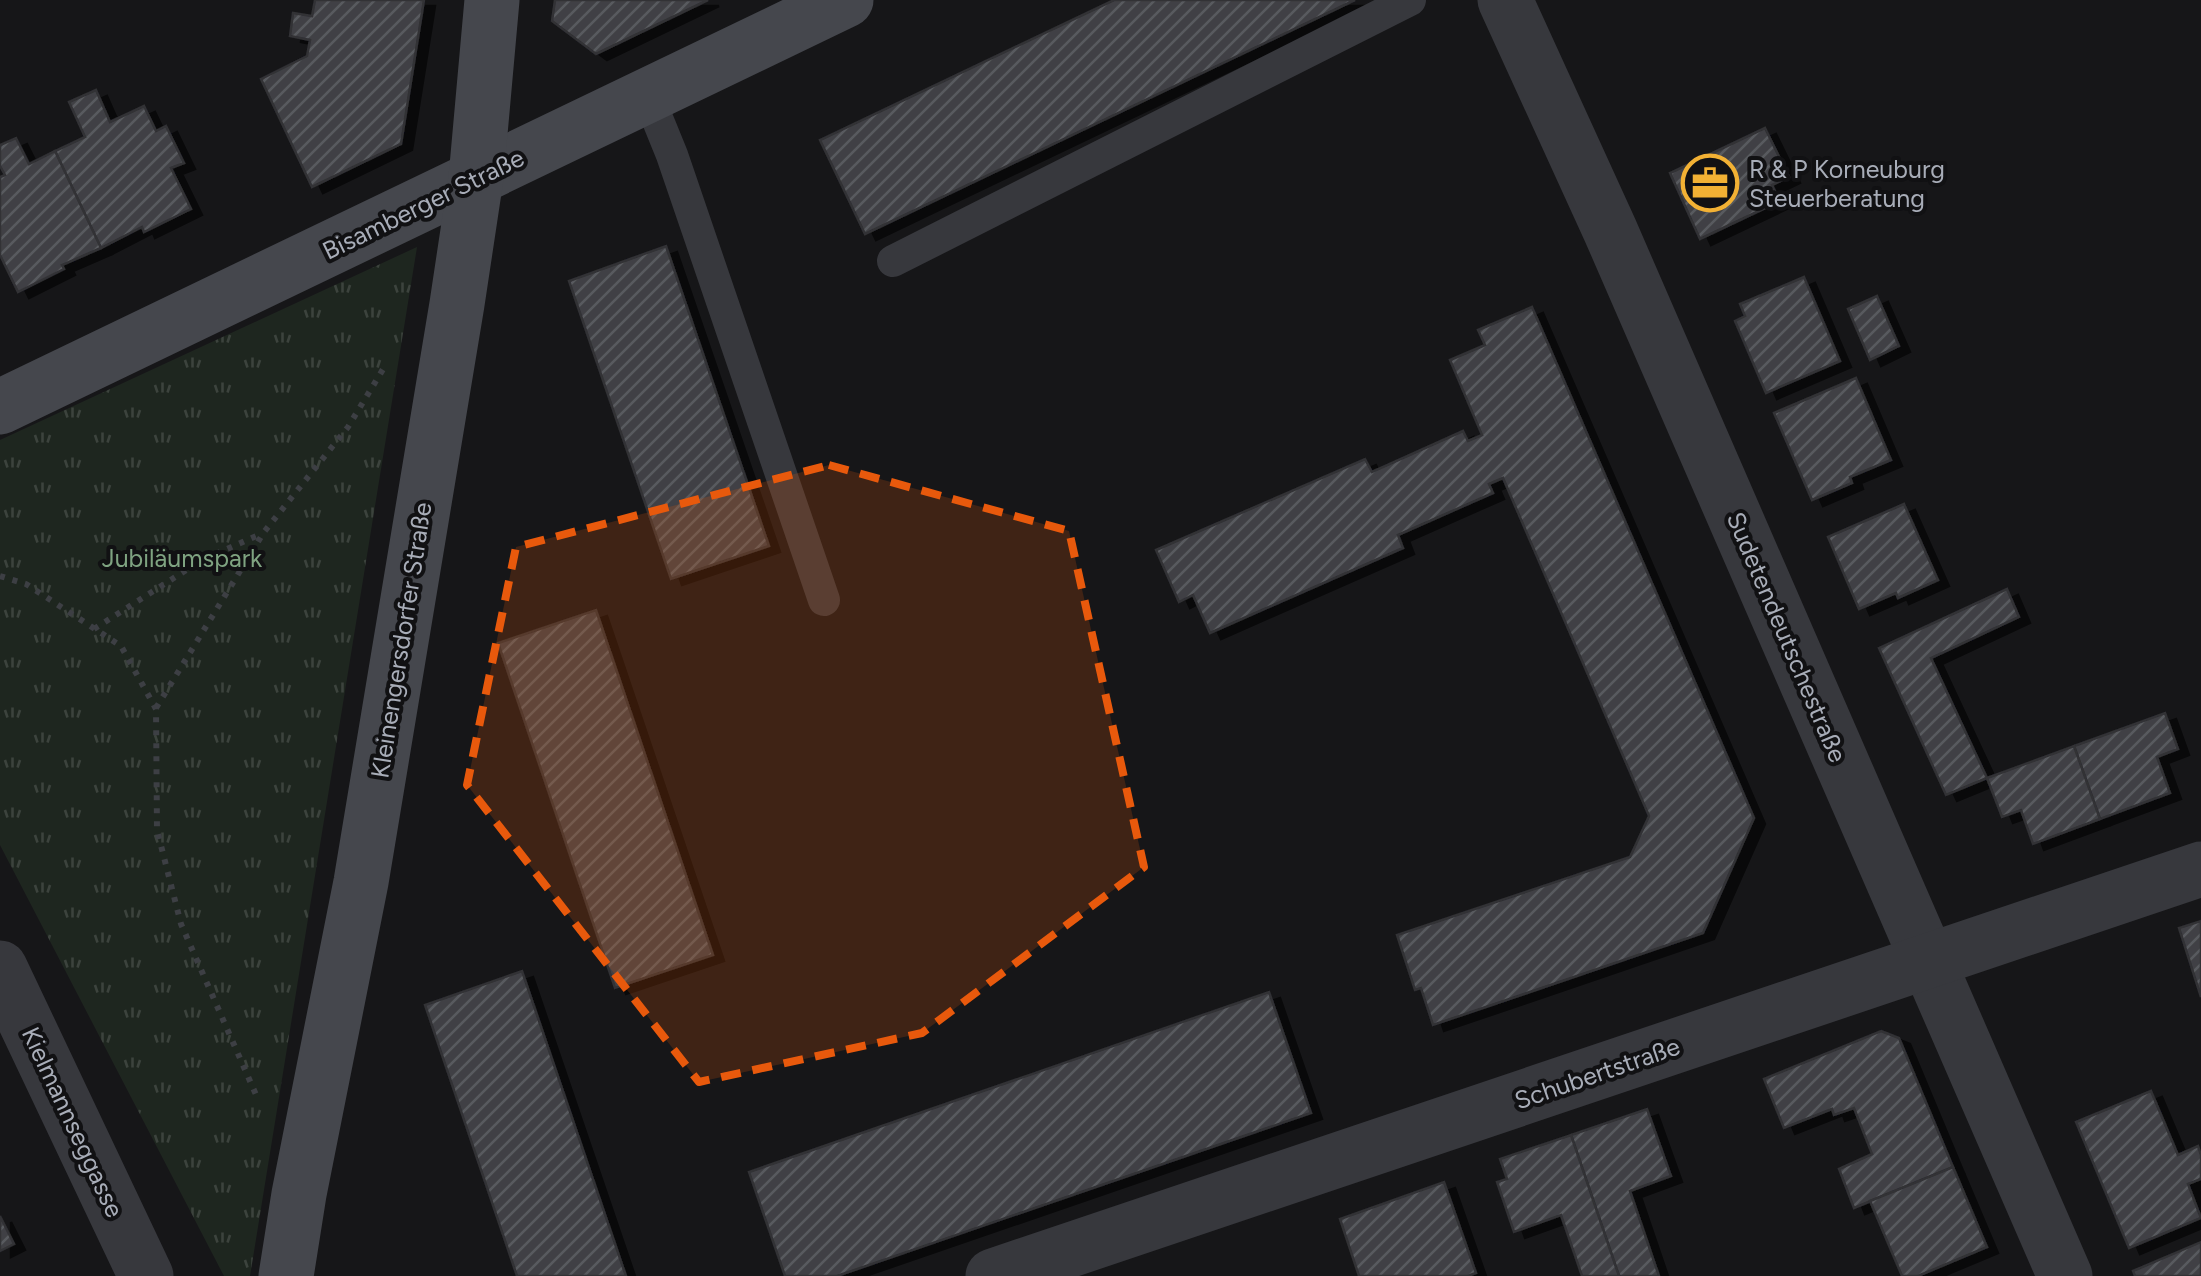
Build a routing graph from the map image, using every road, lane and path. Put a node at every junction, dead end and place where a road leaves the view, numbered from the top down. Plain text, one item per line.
1 (492, 0) edge
2 (846, 0) edge
3 (1410, 0) edge
4 (1504, 0) edge
5 (648, 96) junction
6 (476, 178) junction
7 (893, 261) dead end
8 (457, 304) junction
9 (0, 407) edge
10 (264, 532) junction
11 (0, 576) edge
12 (824, 600) dead end
13 (94, 629) junction
14 (156, 710) junction
15 (2201, 869) edge
16 (1928, 962) junction
17 (0, 968) edge
18 (260, 1104) dead end
19 (1089, 1259) edge
20 (146, 1276) edge
21 (286, 1276) edge
22 (992, 1276) edge
23 (2065, 1276) edge

1 - 6 main road, Kleinengersdorfer Straße
2 - 5 main road, Bisamberger Straße
3 - 7 lane
4 - 16 street, Sudetendeutschestraße
5 - 6 main road, Bisamberger Straße
5 - 12 lane
6 - 8 main road, Kleinengersdorfer Straße
6 - 9 main road, Bisamberger Straße
8 - 10 path
8 - 21 main road, Kleinengersdorfer Straße
10 - 13 path
10 - 14 path
11 - 13 path
13 - 14 path
14 - 18 path
15 - 16 street, Schubertstraße
16 - 19 street, Schubertstraße
16 - 23 street, Sudetendeutschestraße
17 - 20 street, Kielmannseggasse
19 - 22 street, Schubertstraße

